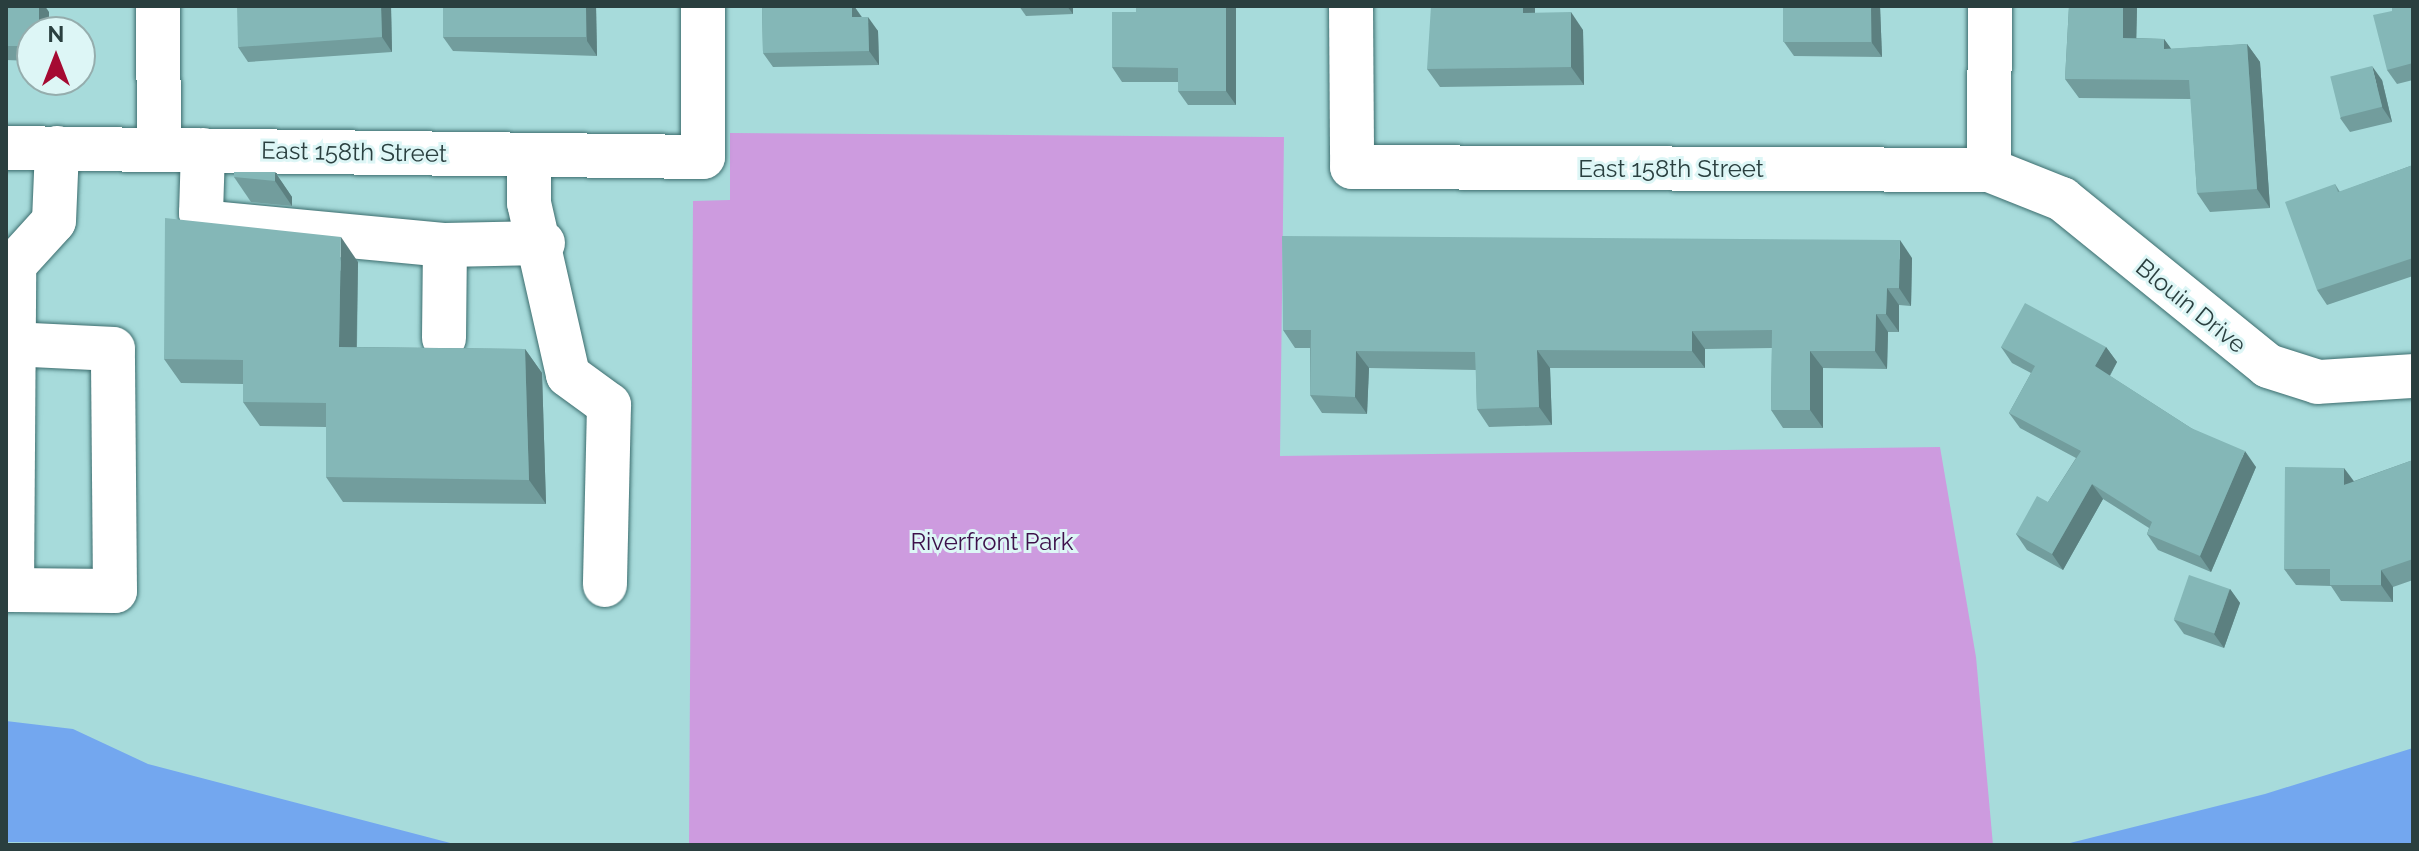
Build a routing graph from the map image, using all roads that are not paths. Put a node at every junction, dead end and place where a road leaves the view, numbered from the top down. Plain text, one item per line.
1 (158, 6) edge
2 (703, 6) edge
3 (1351, 6) edge
4 (1990, 6) edge
5 (6, 148) edge
6 (57, 148) junction
7 (159, 149) junction
8 (203, 150) junction
9 (529, 155) junction
10 (1989, 170) junction
11 (543, 243) junction
12 (445, 245) junction
13 (444, 338) dead end
14 (12, 344) junction
15 (2413, 376) edge
16 (8, 428) edge
17 (605, 585) dead end
18 (9, 590) edge

1 - 7 street
2 - 9 street, East 158th Street
3 - 10 street, East 158th Street
4 - 10 street
5 - 6 street, East 158th Street
6 - 7 street, East 158th Street
6 - 14 street
7 - 8 street, East 158th Street
8 - 9 street, East 158th Street
8 - 12 street
9 - 11 street
10 - 15 street, Blouin Drive
11 - 12 street
11 - 17 street
12 - 13 street
14 - 16 street
14 - 18 street
16 - 18 street

